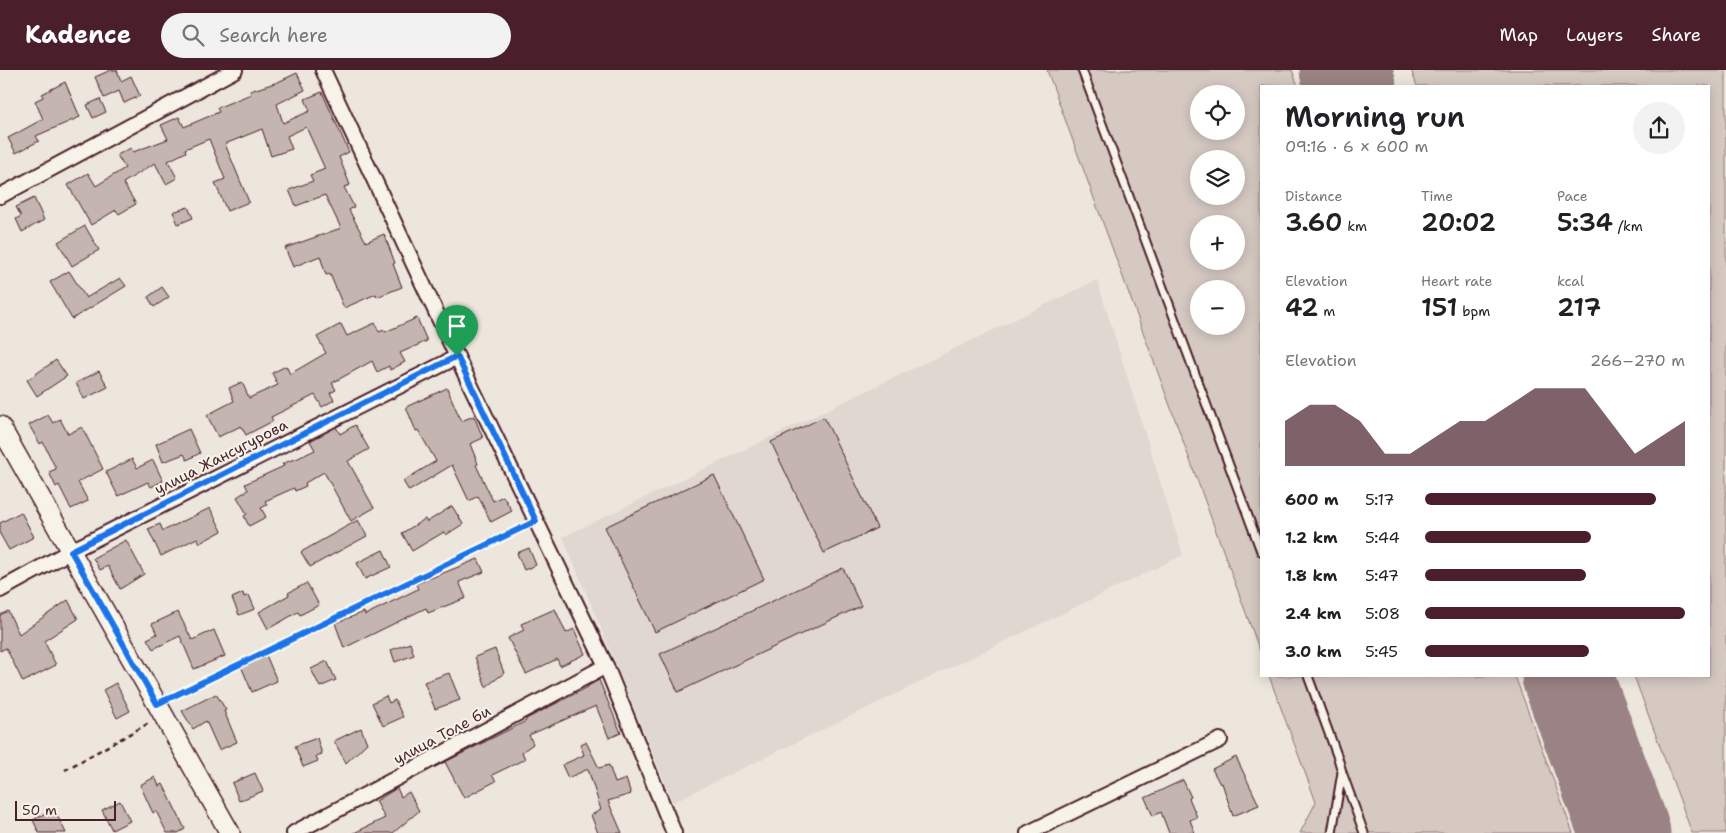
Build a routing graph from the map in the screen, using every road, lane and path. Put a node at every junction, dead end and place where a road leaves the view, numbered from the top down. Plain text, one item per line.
1 (234, 70) edge
2 (324, 70) edge
3 (1082, 70) edge
4 (218, 74) edge
5 (0, 196) edge
6 (457, 356) junction
7 (0, 426) edge
8 (536, 521) junction
9 (1260, 548) edge
10 (71, 551) junction
11 (0, 590) edge
12 (606, 666) junction
13 (1308, 677) edge
14 (160, 710) junction
15 (1220, 740) dead end
16 (65, 770) dead end
17 (1342, 772) junction
18 (230, 833) edge
19 (294, 833) edge
20 (674, 833) edge
21 (1028, 833) edge
22 (1332, 833) edge
23 (1364, 833) edge

1 - 4 street
2 - 6 street
3 - 9 lane
4 - 5 street
6 - 8 street
6 - 10 street, улица Жансугурова
7 - 10 street
8 - 12 street
8 - 14 path
10 - 11 street, улица Жансугурова
10 - 14 street
12 - 19 street, улица Толе би
12 - 20 street
13 - 17 lane
14 - 16 path
14 - 18 street
15 - 21 street
17 - 22 lane
17 - 23 lane

